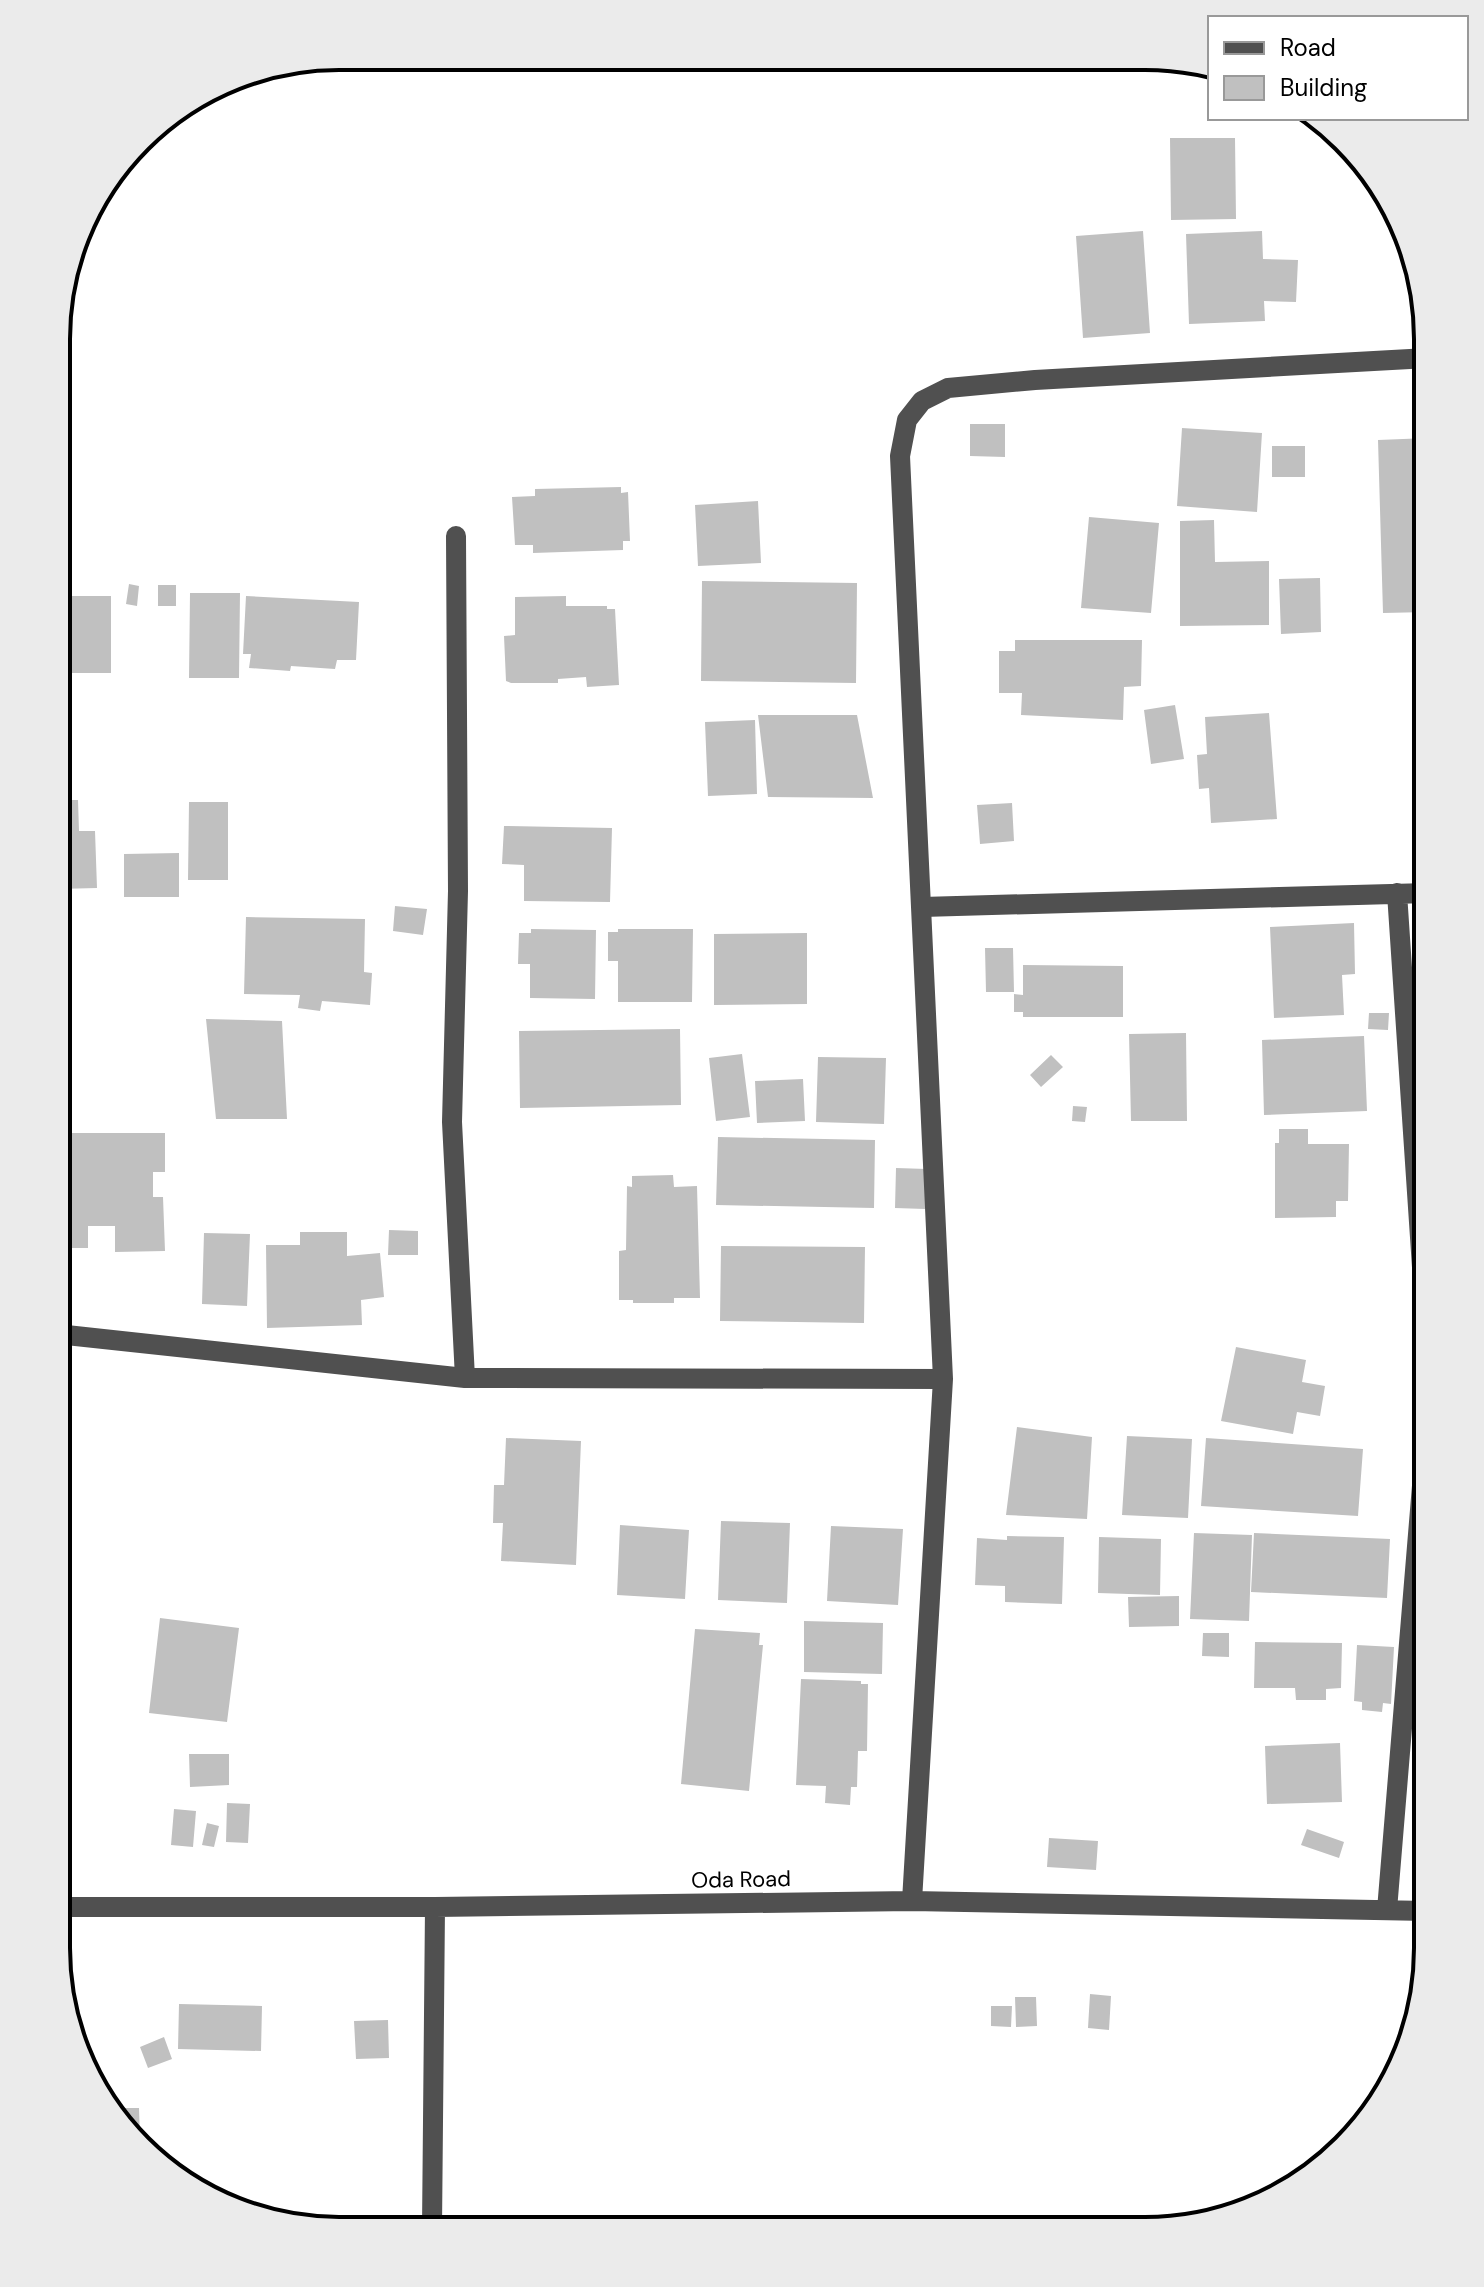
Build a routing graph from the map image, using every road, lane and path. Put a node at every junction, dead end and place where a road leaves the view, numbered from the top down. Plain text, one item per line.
1 (1414, 359) edge
2 (456, 536) dead end
3 (1397, 893) junction
4 (1414, 893) edge
5 (922, 907) junction
6 (1414, 1140) edge
7 (70, 1335) edge
8 (465, 1378) junction
9 (943, 1379) junction
10 (1413, 1592) edge
11 (912, 1901) junction
12 (70, 1907) edge
13 (435, 1907) junction
14 (1387, 1910) junction
15 (1413, 1911) edge
16 (432, 2217) edge

1 - 5 street
2 - 8 street
3 - 4 street
3 - 5 street
3 - 6 street
5 - 9 street
7 - 8 street
8 - 9 street
9 - 11 street
10 - 14 street
11 - 13 street, Oda Road
11 - 14 street, Oda Road
12 - 13 street, Oda Road
13 - 16 street
14 - 15 street, Oda Road

